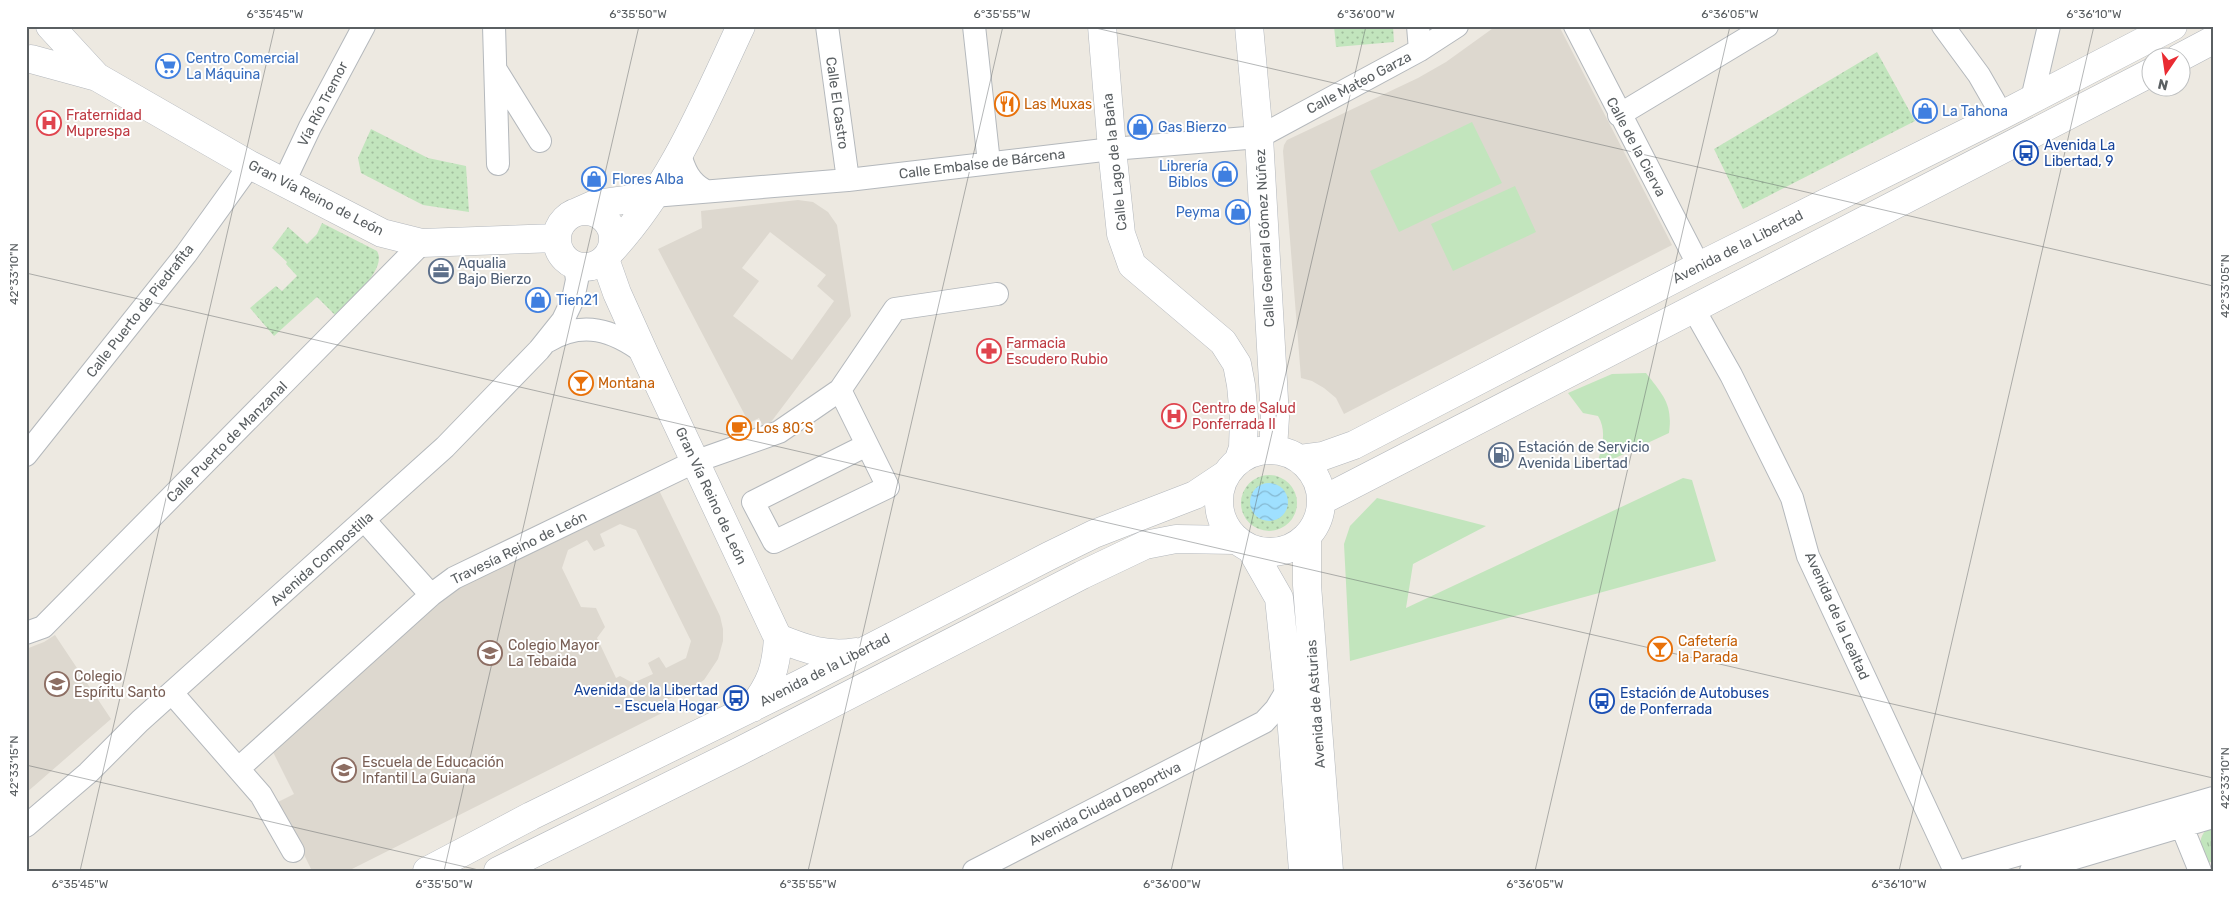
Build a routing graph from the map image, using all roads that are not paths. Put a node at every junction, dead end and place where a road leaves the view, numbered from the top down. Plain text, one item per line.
1 (44, 26) edge
2 (50, 26) edge
3 (364, 26) edge
4 (494, 26) edge
5 (740, 26) edge
6 (827, 26) edge
7 (974, 26) edge
8 (1102, 26) edge
9 (1249, 26) edge
10 (1418, 26) edge
11 (1457, 26) edge
12 (1575, 26) edge
13 (1767, 26) edge
14 (1942, 26) edge
15 (2050, 26) edge
16 (2173, 26) edge
17 (2213, 40) edge
18 (1420, 50) junction
19 (2192, 51) edge
20 (29, 61) edge
21 (495, 70) junction
22 (97, 77) junction
23 (2142, 77) edge
24 (2032, 99) junction
25 (1619, 115) junction
26 (2002, 115) junction
27 (1259, 137) junction
28 (540, 141) dead end
29 (1112, 149) junction
30 (680, 154) junction
31 (989, 163) junction
32 (498, 164) dead end
33 (250, 165) junction
34 (848, 180) junction
35 (284, 182) junction
36 (704, 190) junction
37 (653, 196) junction
38 (576, 213) junction
39 (556, 238) junction
40 (422, 243) junction
41 (596, 260) junction
42 (1699, 266) junction
43 (997, 294) dead end
44 (1693, 308) junction
45 (548, 341) junction
46 (644, 353) junction
47 (840, 390) junction
48 (868, 445) junction
49 (1273, 449) junction
50 (26, 455) edge
51 (1300, 459) junction
52 (694, 462) junction
53 (1232, 467) junction
54 (1321, 501) junction
55 (365, 521) junction
56 (1308, 536) junction
57 (1244, 545) junction
58 (431, 596) junction
59 (26, 633) edge
60 (778, 638) junction
61 (861, 652) junction
62 (1288, 689) junction
63 (172, 693) junction
64 (751, 709) junction
65 (1237, 736) junction
66 (1293, 750) junction
67 (238, 768) junction
68 (2213, 798) edge
69 (531, 816) junction
70 (2213, 817) edge
71 (2178, 818) junction
72 (26, 826) edge
73 (505, 829) junction
74 (546, 847) junction
75 (293, 851) dead end
76 (509, 866) edge
77 (427, 871) edge
78 (974, 871) edge
79 (1302, 871) edge
80 (1329, 871) edge
81 (1955, 871) edge
82 (1962, 871) edge
83 (2031, 871) edge
84 (2200, 871) edge

1 - 20 main road
2 - 22 main road, Gran Vía Reino de León
3 - 35 street, Vía Río Tremor
4 - 21 street
5 - 30 main road
6 - 34 street, Calle El Castro
7 - 31 street
8 - 29 main road, Calle Lago de la Baña
9 - 27 main road, Calle General Gómez Núñez
10 - 18 street
11 - 18 street, Calle Mateo Garza
12 - 25 street, Calle de la Cierva
13 - 25 street
14 - 26 street
15 - 24 street
16 - 24 main road, Avenida de la Libertad
17 - 19 main road
18 - 27 street, Calle Mateo Garza
20 - 22 main road, Gran Vía Reino de León
21 - 28 street
21 - 32 street
22 - 33 main road, Gran Vía Reino de León
23 - 44 main road
24 - 26 main road, Avenida de la Libertad
25 - 42 street, Calle de la Cierva
26 - 42 main road, Avenida de la Libertad
27 - 29 street, Calle Embalse de Bárcena
27 - 49 main road, Calle General Gómez Núñez
29 - 31 street, Calle Embalse de Bárcena
29 - 53 main road, Calle Lago de la Baña
30 - 36 street
30 - 37 main road
31 - 34 street, Calle Embalse de Bárcena
33 - 35 main road, Gran Vía Reino de León
33 - 50 street, Calle Puerto de Piedrafita
34 - 36 street, Calle Embalse de Bárcena
35 - 40 main road, Gran Vía Reino de León
36 - 37 street, Calle Embalse de Bárcena
37 - 38 main road
37 - 41 main road
38 - 39 main road
38 - 41 main road
39 - 40 main road, Gran Vía Reino de León
39 - 41 main road
40 - 59 street, Calle Puerto de Manzanal
41 - 45 street, Avenida Compostilla
41 - 46 main road, Gran Vía Reino de León
42 - 51 main road, Avenida de la Libertad
43 - 47 street
44 - 54 main road
44 - 81 street, Avenida de la Lealtad
45 - 46 street
45 - 55 street, Avenida Compostilla
46 - 52 main road, Gran Vía Reino de León
47 - 48 street
47 - 52 street, Travesía Reino de León
48 - 48 street
49 - 51 main road
49 - 53 main road
51 - 54 main road
52 - 58 street, Travesía Reino de León
52 - 60 main road, Gran Vía Reino de León
53 - 57 main road
53 - 61 main road, Avenida de la Libertad
54 - 56 main road
55 - 58 street
55 - 63 street, Avenida Compostilla
56 - 57 main road
56 - 80 main road, Avenida de Asturias
57 - 62 main road, Avenida de Asturias
57 - 74 main road
58 - 67 street, Travesía Reino de León
60 - 61 main road
60 - 64 main road
61 - 64 main road, Avenida de la Libertad
62 - 65 street, Avenida Ciudad Deportiva
62 - 66 main road, Avenida de Asturias
63 - 67 street
63 - 72 street, Avenida Compostilla
64 - 69 main road, Avenida de la Libertad
65 - 66 street, Avenida Ciudad Deportiva
65 - 78 street, Avenida Ciudad Deportiva
66 - 79 main road, Avenida de Asturias
67 - 75 street
68 - 71 street
69 - 73 main road, Avenida de la Libertad
69 - 74 main road
70 - 71 street
71 - 82 street
71 - 83 street
71 - 84 street
73 - 76 main road
73 - 77 main road, Avenida de la Libertad
74 - 76 main road

